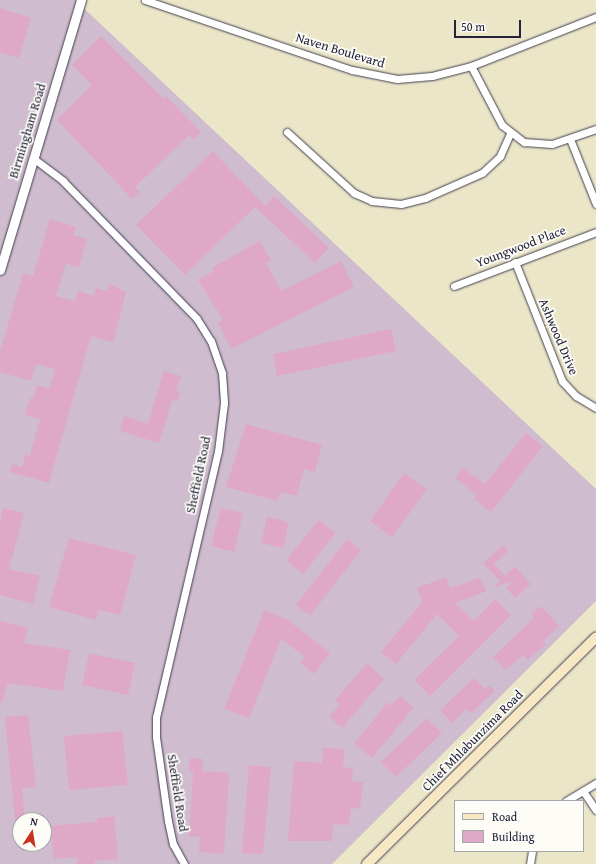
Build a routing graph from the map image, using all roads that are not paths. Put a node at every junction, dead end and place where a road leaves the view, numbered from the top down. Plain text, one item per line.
1 (81, 0) edge
2 (145, 0) edge
3 (596, 17) edge
4 (471, 66) junction
5 (596, 129) edge
6 (287, 132) dead end
7 (510, 134) junction
8 (570, 139) junction
9 (33, 158) junction
10 (596, 204) edge
11 (596, 232) edge
12 (515, 262) junction
13 (0, 270) edge
14 (454, 286) dead end
15 (596, 408) edge
16 (596, 636) edge
17 (596, 784) edge
18 (583, 791) junction
19 (568, 800) edge
20 (596, 810) edge
21 (532, 852) edge
22 (184, 864) edge
23 (367, 864) edge
24 (530, 864) edge

1 - 9 street, Birmingham Road
2 - 4 street, Naven Boulevard
3 - 4 street, Naven Boulevard
4 - 7 street
5 - 8 street
6 - 7 street
7 - 8 street
8 - 10 street
9 - 13 street, Birmingham Road
9 - 22 street, Sheffield Road
11 - 12 street, Youngwood Place
12 - 14 street, Youngwood Place
12 - 15 street, Ashwood Drive
16 - 23 main road, Chief Mhlabunzima Road
17 - 18 street
18 - 19 street
18 - 20 street
21 - 24 street

